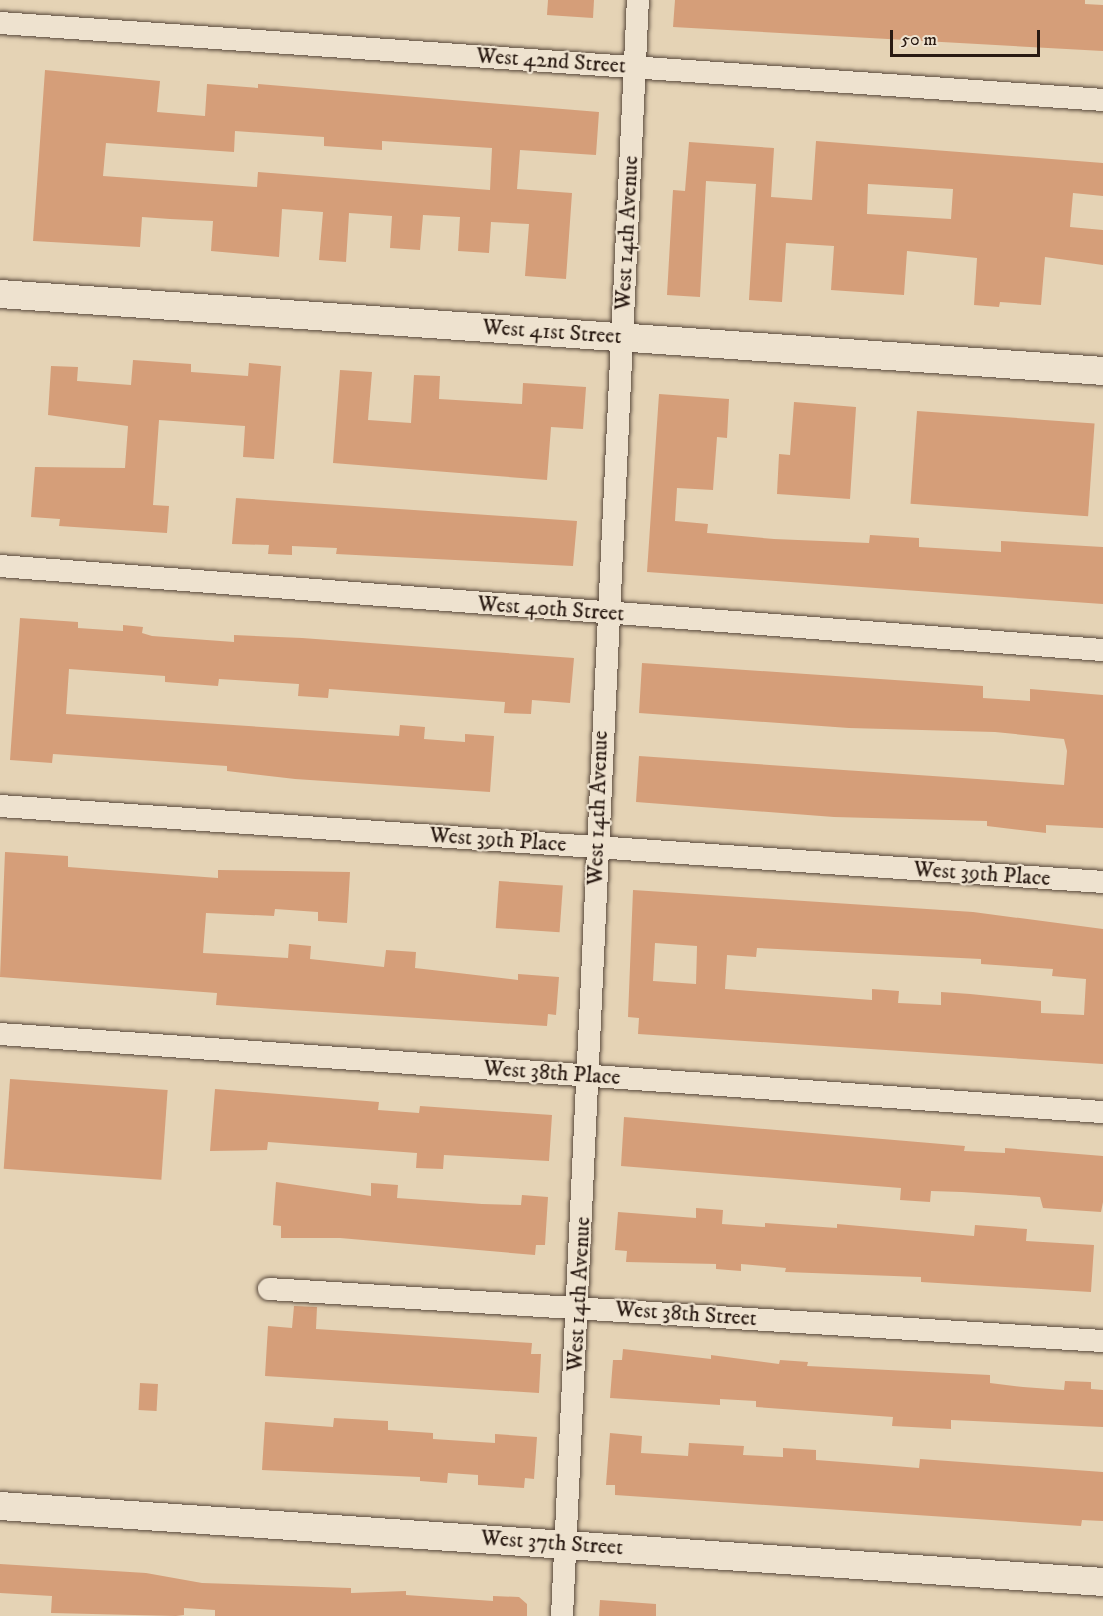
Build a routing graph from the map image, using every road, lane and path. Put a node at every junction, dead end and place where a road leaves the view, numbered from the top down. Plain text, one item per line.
1 (638, 0) edge
2 (0, 23) edge
3 (635, 67) junction
4 (1103, 100) edge
5 (0, 294) edge
6 (622, 337) junction
7 (1103, 371) edge
8 (0, 566) edge
9 (606, 613) junction
10 (1103, 650) edge
11 (0, 806) edge
12 (596, 847) junction
13 (1103, 882) edge
14 (0, 1034) edge
15 (587, 1076) junction
16 (1103, 1112) edge
17 (269, 1289) dead end
18 (580, 1307) junction
19 (1103, 1341) edge
20 (0, 1506) edge
21 (564, 1544) junction
22 (1103, 1582) edge
23 (562, 1616) edge

1 - 3 street, West 14th Avenue
2 - 3 street, West 42nd Street
3 - 4 street, West 42nd Street
3 - 6 street, West 14th Avenue
5 - 6 street, West 41st Street
6 - 7 street, West 41st Street
6 - 9 street, West 14th Avenue
8 - 9 street, West 40th Street
9 - 10 street, West 40th Street
9 - 12 street, West 14th Avenue
11 - 12 street, West 39th Place
12 - 13 street, West 39th Place
12 - 15 street, West 14th Avenue
14 - 15 street, West 38th Place
15 - 16 street, West 38th Place
15 - 18 street, West 14th Avenue
17 - 18 street, West 38th Street
18 - 19 street, West 38th Street
18 - 21 street, West 14th Avenue
20 - 21 street, West 37th Street
21 - 22 street, West 37th Street
21 - 23 street, West 14th Avenue

